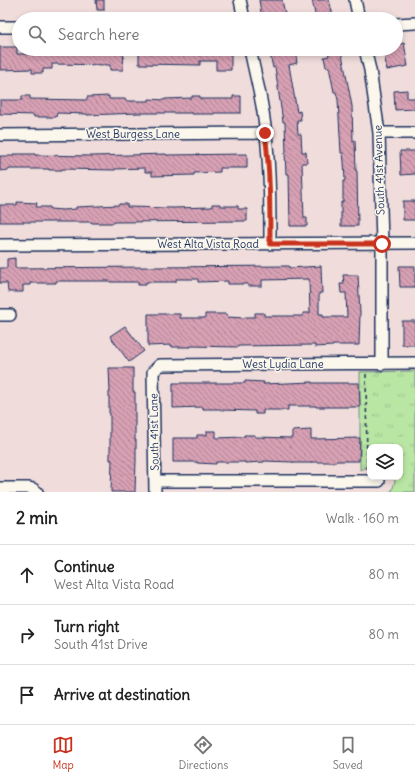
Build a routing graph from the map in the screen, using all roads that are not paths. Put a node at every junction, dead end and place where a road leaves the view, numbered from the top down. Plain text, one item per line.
1 (240, 0) edge
2 (355, 0) edge
3 (243, 12) edge
4 (358, 12) edge
5 (403, 24) edge
6 (415, 24) edge
7 (0, 27) edge
8 (12, 27) edge
9 (251, 56) edge
10 (367, 56) edge
11 (265, 133) junction
12 (379, 133) junction
13 (415, 133) edge
14 (0, 135) edge
15 (415, 243) edge
16 (270, 244) junction
17 (382, 244) junction
18 (0, 245) edge
19 (415, 363) edge
20 (382, 364) junction
21 (153, 372) joint
22 (379, 481) dead end
23 (155, 486) edge
24 (0, 488) edge
25 (37, 492) edge

1 - 3 street
2 - 4 street
5 - 6 street
7 - 8 street
9 - 11 street
10 - 12 street, South 41st Avenue
11 - 14 street, West Burgess Lane
11 - 16 street
12 - 13 street
12 - 17 street, South 41st Avenue
15 - 17 street, West Alta Vista Road
16 - 17 street, West Alta Vista Road
16 - 18 street, West Alta Vista Road
17 - 20 street, South 41st Avenue
19 - 20 street, West Lydia Lane
20 - 21 street, West Lydia Lane
21 - 23 street, South 41st Lane
22 - 23 street
24 - 25 street

